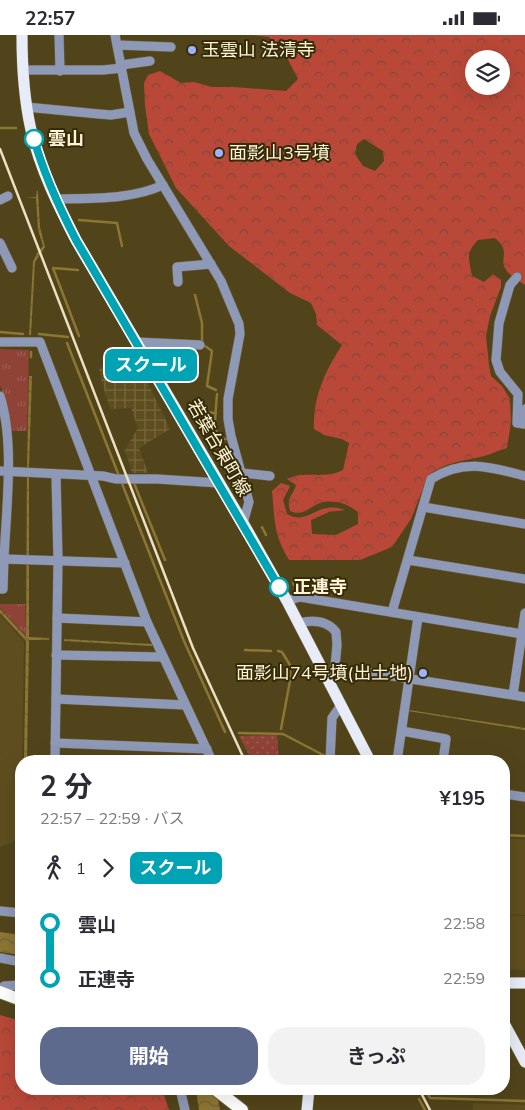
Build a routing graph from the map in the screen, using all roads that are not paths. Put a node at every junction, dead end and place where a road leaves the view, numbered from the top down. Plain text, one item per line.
1 (22, 35) edge
2 (59, 35) edge
3 (115, 35) edge
4 (117, 45) junction
5 (171, 47) dead end
6 (150, 61) dead end
7 (121, 66) junction
8 (22, 70) junction
9 (60, 71) junction
10 (26, 107) junction
11 (130, 112) junction
12 (163, 185) junction
13 (55, 199) junction
14 (0, 243) edge
15 (211, 264) junction
16 (12, 268) dead end
17 (517, 277) dead end
18 (178, 282) dead end
19 (0, 342) edge
20 (137, 342) junction
21 (200, 345) dead end
22 (0, 396) edge
23 (2, 406) edge
24 (525, 409) edge
25 (524, 424) edge
26 (4, 471) edge
27 (242, 473) junction
28 (56, 475) junction
29 (270, 475) dead end
30 (525, 476) edge
31 (93, 477) junction
32 (219, 483) junction
33 (423, 507) junction
34 (243, 523) junction
35 (525, 524) edge
36 (4, 559) junction
37 (58, 560) junction
38 (408, 560) junction
39 (125, 563) junction
40 (525, 579) edge
41 (0, 589) edge
42 (287, 601) junction
43 (392, 612) junction
44 (525, 613) edge
45 (418, 617) junction
46 (57, 618) junction
47 (147, 622) junction
48 (298, 623) junction
49 (522, 634) junction
50 (56, 655) junction
51 (163, 657) junction
52 (367, 672) dead end
53 (327, 678) junction
54 (410, 679) junction
55 (513, 695) junction
56 (525, 697) edge
57 (56, 699) junction
58 (186, 705) junction
59 (341, 705) junction
60 (402, 731) junction
61 (55, 743) junction
62 (207, 749) junction
63 (55, 755) edge
64 (210, 755) edge
65 (330, 755) edge
66 (367, 755) edge
67 (398, 755) edge
68 (444, 755) edge
69 (510, 795) edge
70 (525, 797) edge
71 (0, 911) edge
72 (15, 912) edge
73 (0, 958) edge
74 (15, 961) edge
75 (510, 983) edge
76 (525, 983) edge
77 (15, 987) edge
78 (1, 992) edge
79 (15, 998) edge
80 (510, 1034) edge
81 (525, 1062) edge
82 (181, 1095) edge
83 (223, 1095) edge
84 (308, 1095) edge
85 (239, 1108) edge
86 (185, 1110) edge
87 (307, 1110) edge

1 - 8 main road, 若葉台東町線
2 - 9 street
3 - 4 street
4 - 5 street
4 - 7 street
6 - 7 street
7 - 9 street
7 - 11 street
8 - 9 street
8 - 10 main road, 若葉台東町線
10 - 11 street
10 - 13 main road, 若葉台東町線
11 - 12 street
12 - 13 street
12 - 15 street
13 - 20 main road, 若葉台東町線
14 - 16 street
15 - 18 street
15 - 27 street
17 - 25 street
19 - 31 street
20 - 21 street
20 - 32 main road, 若葉台東町線
22 - 23 street
23 - 26 street
24 - 25 street
26 - 28 street
26 - 36 street
27 - 29 street
27 - 34 street
28 - 31 street
28 - 37 street
30 - 33 street
31 - 32 street
31 - 39 street
32 - 34 main road, 若葉台東町線
33 - 35 street
33 - 38 street
34 - 42 main road, 若葉台東町線
36 - 37 street
36 - 41 street
37 - 39 street
37 - 46 street
38 - 40 street
38 - 43 street
39 - 47 street
42 - 43 street
42 - 48 main road, 若葉台東町線
43 - 45 street
44 - 49 street
45 - 49 street
45 - 54 street
46 - 47 street
46 - 50 street
47 - 51 street
48 - 53 main road, 若葉台東町線
48 - 53 street
49 - 55 street
50 - 51 street
50 - 57 street
51 - 58 street
52 - 54 street
53 - 59 main road, 若葉台東町線
54 - 55 street
54 - 60 street
55 - 56 street
57 - 58 street
57 - 61 street
58 - 62 street
59 - 65 street
59 - 66 main road, 若葉台東町線
60 - 67 street
60 - 68 street
61 - 62 street
61 - 63 street
62 - 64 street
69 - 70 street
71 - 72 street
73 - 74 street
75 - 76 main road
77 - 78 street
78 - 79 highway
80 - 81 main road
82 - 86 street
83 - 85 highway
84 - 87 main road

